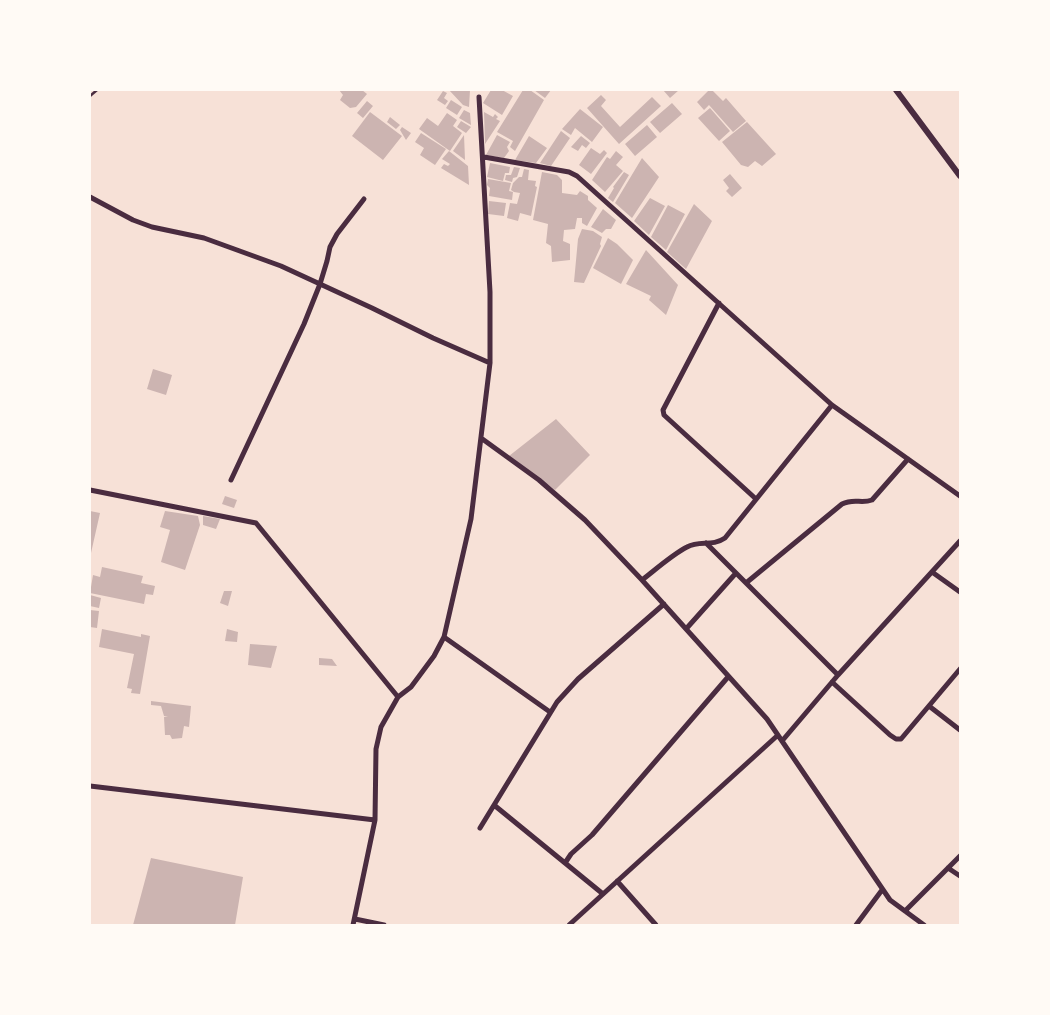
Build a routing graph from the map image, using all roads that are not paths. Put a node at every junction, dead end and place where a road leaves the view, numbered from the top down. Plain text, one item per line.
1 (97, 90) edge
2 (896, 90) edge
3 (90, 96) edge
4 (480, 97) dead end
5 (484, 157) junction
6 (960, 176) edge
7 (90, 197) edge
8 (364, 199) dead end
9 (320, 284) junction
10 (719, 303) junction
11 (490, 363) junction
12 (832, 405) junction
13 (481, 438) junction
14 (908, 459) junction
15 (230, 480) dead end
16 (90, 490) edge
17 (960, 496) edge
18 (756, 499) junction
19 (960, 541) edge
20 (706, 543) junction
21 (932, 572) junction
22 (736, 573) junction
23 (642, 580) junction
24 (746, 583) junction
25 (960, 592) edge
26 (664, 604) junction
27 (686, 629) junction
28 (444, 637) junction
29 (960, 669) edge
30 (838, 675) junction
31 (728, 677) junction
32 (832, 682) junction
33 (398, 697) junction
34 (929, 706) junction
35 (550, 712) junction
36 (960, 730) edge
37 (778, 735) junction
38 (782, 741) junction
39 (90, 786) edge
40 (494, 805) junction
41 (375, 820) junction
42 (480, 828) dead end
43 (960, 856) edge
44 (565, 863) junction
45 (948, 868) junction
46 (960, 876) edge
47 (617, 881) junction
48 (882, 890) junction
49 (603, 894) junction
50 (905, 912) junction
51 (354, 922) edge
52 (384, 925) edge
53 (569, 925) edge
54 (656, 925) edge
55 (856, 925) edge
56 (924, 925) edge

1 - 3 lane
2 - 6 street
4 - 5 street
5 - 10 street
5 - 11 street
7 - 9 street
8 - 9 street
9 - 11 street
9 - 15 street
10 - 12 street
10 - 18 street
11 - 13 street
12 - 14 street
12 - 18 street
13 - 23 street
13 - 28 street
14 - 17 street
14 - 24 street
16 - 33 street
18 - 20 street
19 - 21 street
20 - 22 street
20 - 23 street
21 - 25 street
21 - 30 street
22 - 24 street
22 - 27 street
23 - 26 street
24 - 30 street
26 - 27 street
26 - 35 street
27 - 31 street
28 - 33 street
28 - 35 street
29 - 34 street
30 - 32 street
31 - 37 street
31 - 44 street
32 - 34 street
32 - 38 street
33 - 41 street
34 - 36 street
35 - 40 street
37 - 38 street
37 - 47 street
38 - 48 street
39 - 41 street
40 - 42 street
40 - 44 street
41 - 51 street
43 - 45 street
44 - 49 street
45 - 46 street
45 - 50 street
47 - 49 street
47 - 54 street
48 - 50 street
48 - 55 street
49 - 53 street
50 - 56 street
51 - 52 street

